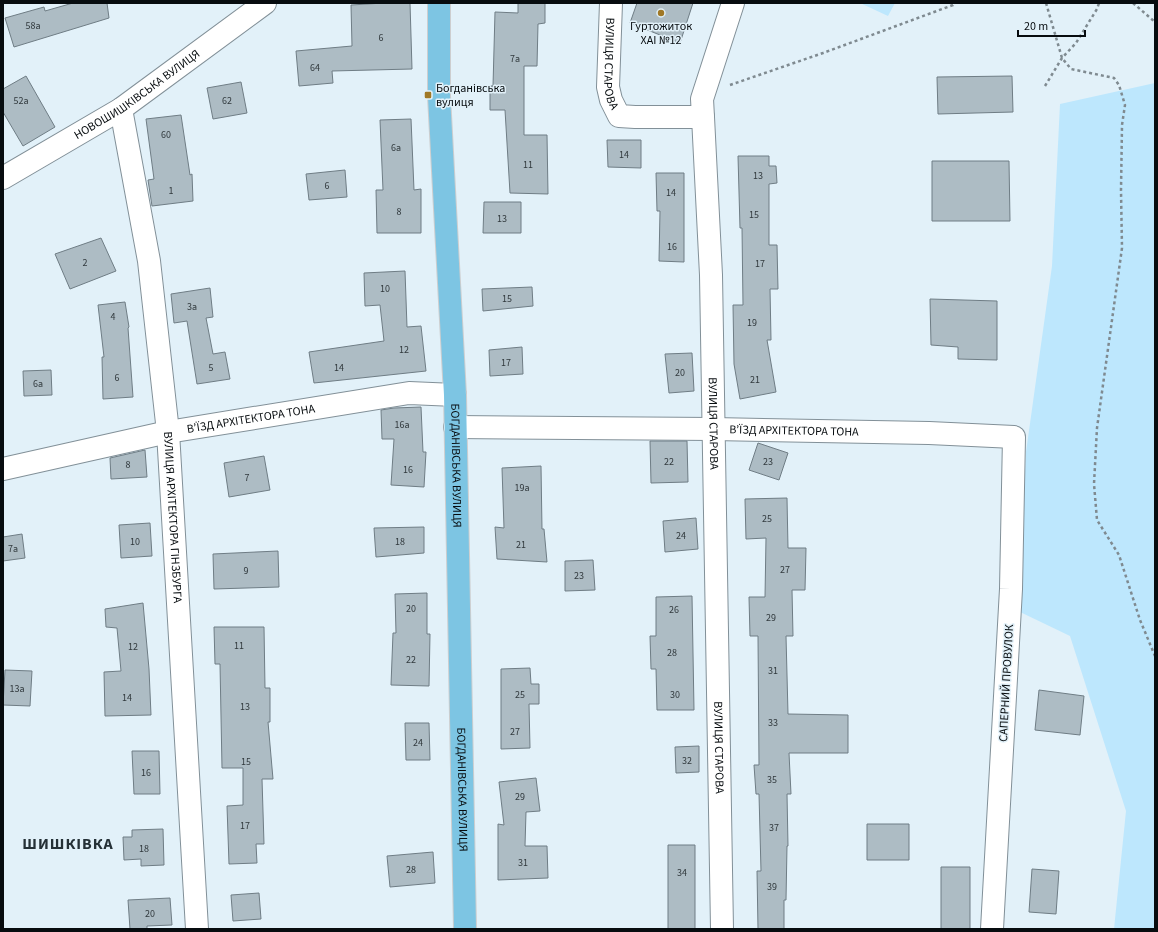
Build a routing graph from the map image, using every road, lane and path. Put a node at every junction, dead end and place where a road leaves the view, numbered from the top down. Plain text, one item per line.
1 (265, 3) edge
2 (439, 3) edge
3 (611, 3) edge
4 (733, 3) edge
5 (955, 3) edge
6 (1046, 3) edge
7 (1098, 3) edge
8 (1133, 3) edge
9 (1155, 22) edge
10 (1062, 58) junction
11 (729, 85) dead end
12 (1045, 86) dead end
13 (121, 109) junction
14 (703, 117) junction
15 (3, 178) edge
16 (455, 395) junction
17 (455, 427) junction
18 (713, 429) junction
19 (168, 432) junction
20 (1014, 437) joint
21 (3, 469) edge
22 (1155, 656) edge
23 (197, 929) edge
24 (465, 929) edge
25 (722, 929) edge
26 (992, 929) edge

1 - 13 street, НОВОШИШКІВСЬКА ВУЛИЦЯ
2 - 16 main road, БОГДАНІВСЬКА ВУЛИЦЯ
3 - 14 street, ВУЛИЦЯ СТАРОВА
4 - 14 street
5 - 11 path
6 - 10 path
7 - 10 path
8 - 9 path
10 - 12 path
10 - 22 path
13 - 15 street, НОВОШИШКІВСЬКА ВУЛИЦЯ
13 - 19 street, ВУЛИЦЯ АРХІТЕКТОРА ГІНЗБУРГА
14 - 18 street, ВУЛИЦЯ СТАРОВА
16 - 17 main road, БОГДАНІВСЬКА ВУЛИЦЯ
16 - 19 street, В’ЇЗД АРХІТЕКТОРА ТОНА
17 - 18 street, В’ЇЗД АРХІТЕКТОРА ТОНА
17 - 24 main road, БОГДАНІВСЬКА ВУЛИЦЯ
18 - 20 street, В’ЇЗД АРХІТЕКТОРА ТОНА
18 - 25 street, ВУЛИЦЯ СТАРОВА
19 - 21 street, В’ЇЗД АРХІТЕКТОРА ТОНА
19 - 23 street, ВУЛИЦЯ АРХІТЕКТОРА ГІНЗБУРГА
20 - 26 street, САПЕРНИЙ ПРОВУЛОК

